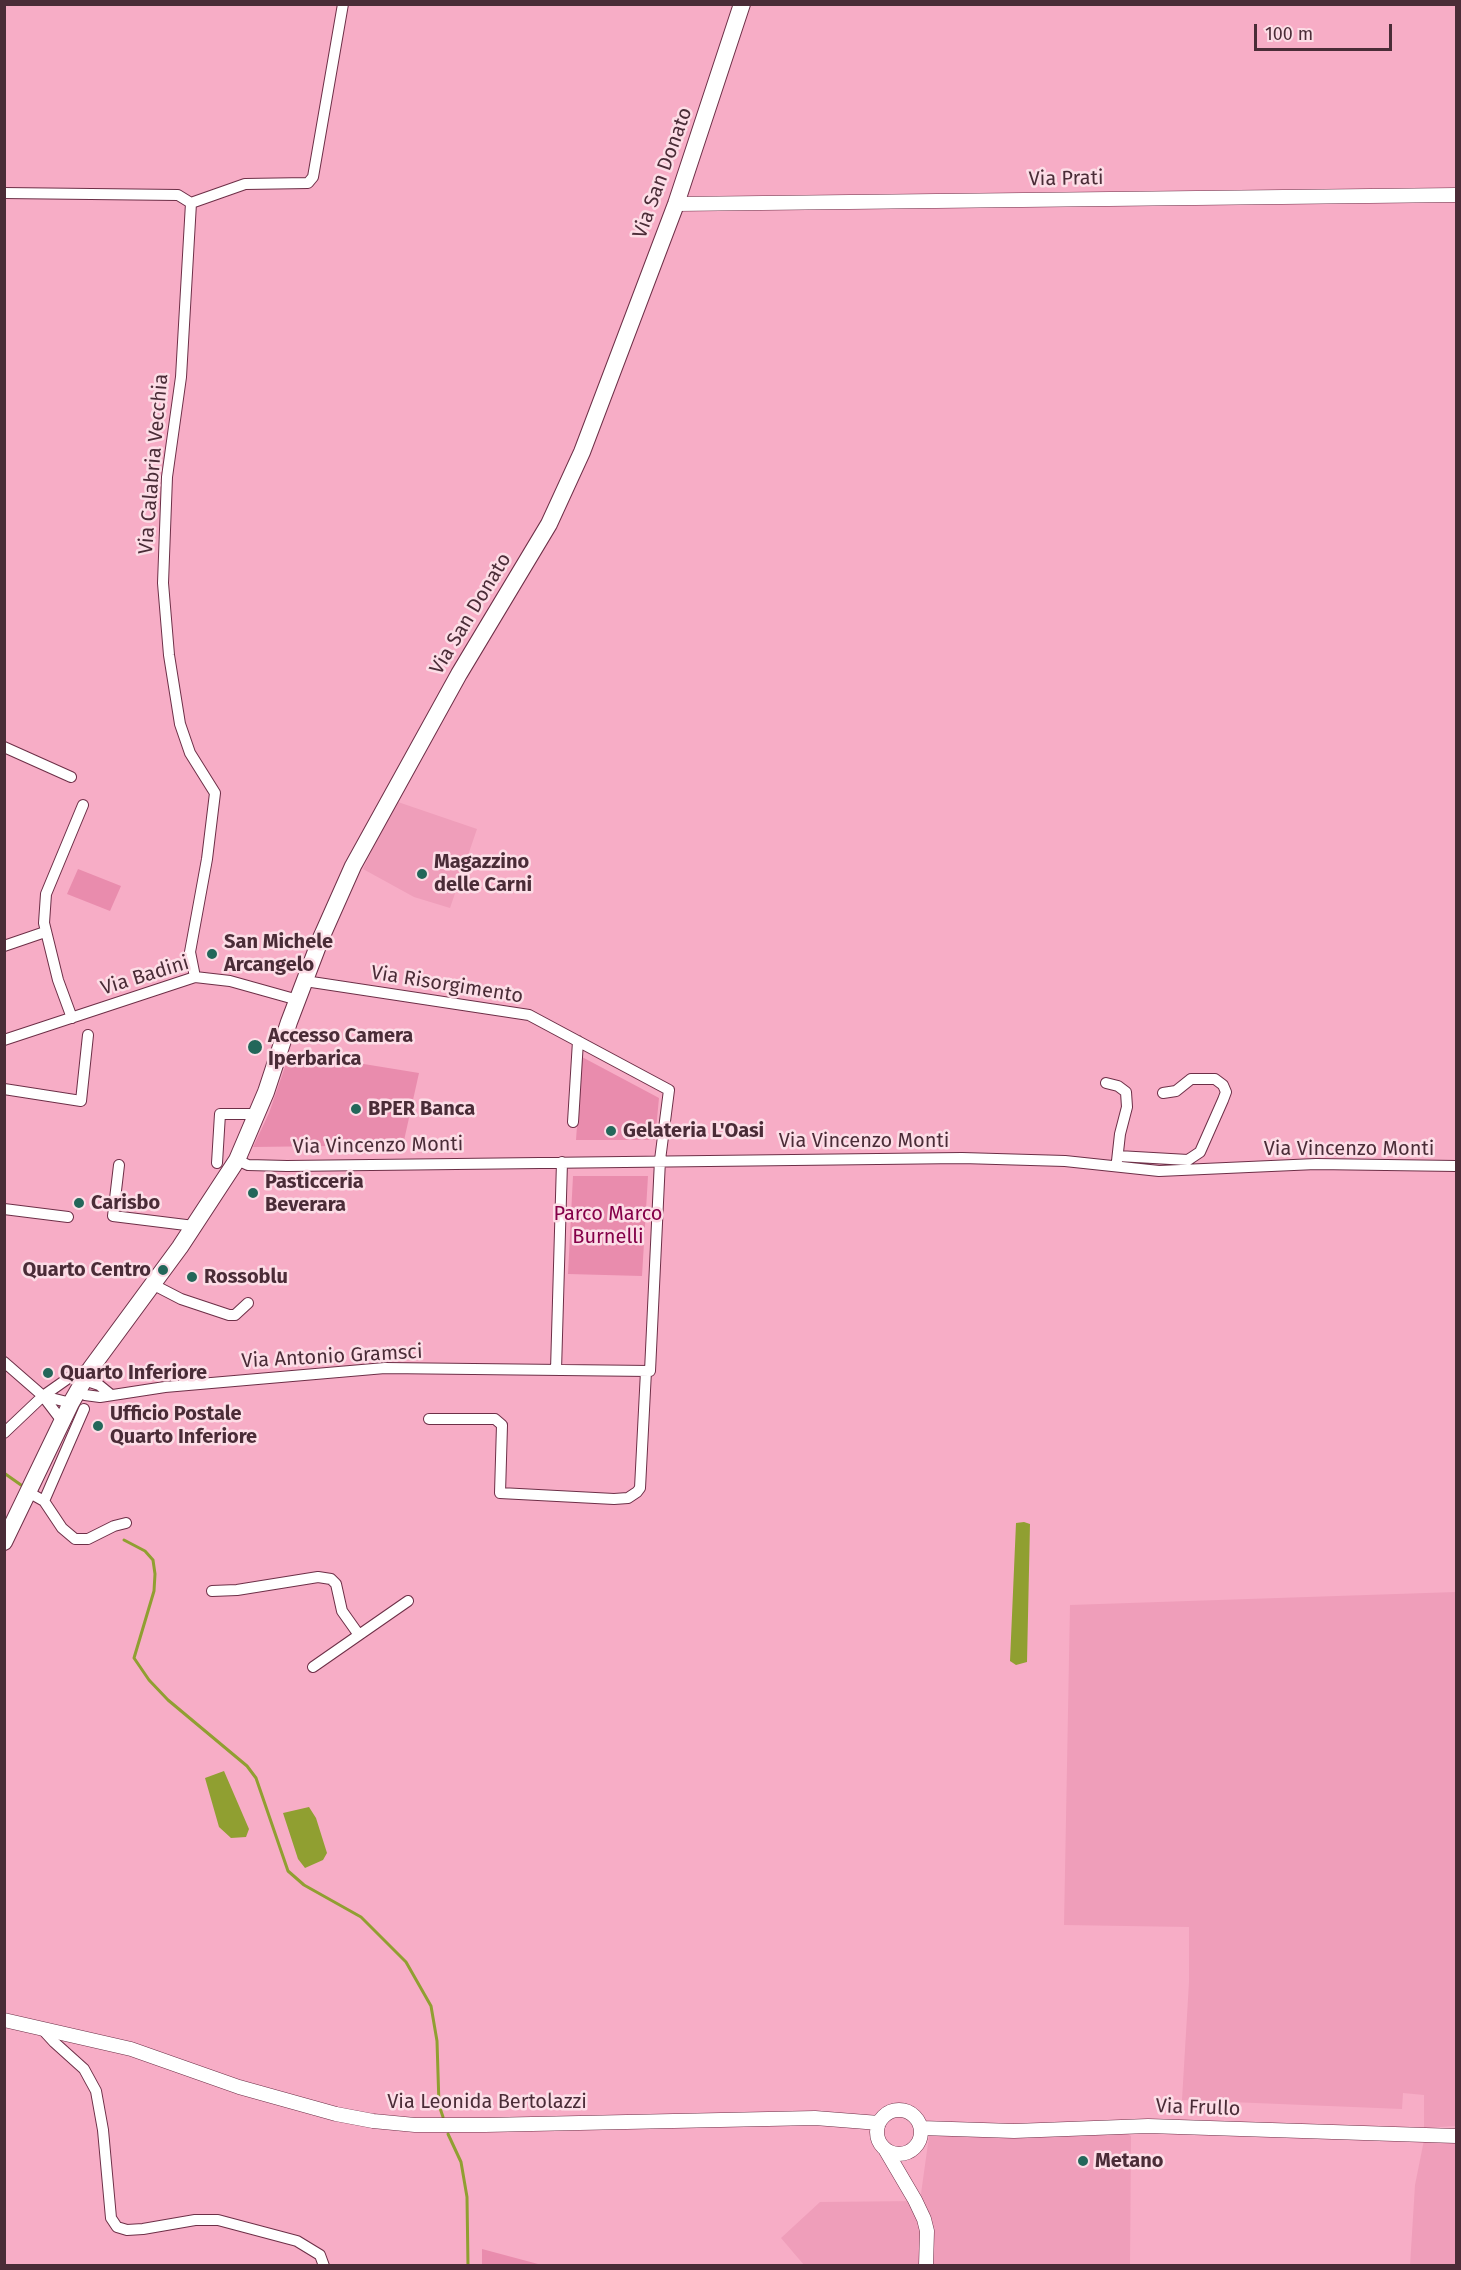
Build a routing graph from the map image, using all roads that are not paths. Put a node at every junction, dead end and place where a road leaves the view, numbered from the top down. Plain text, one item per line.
1 (343, 4) edge
2 (742, 4) edge
3 (4, 192) edge
4 (1456, 195) edge
5 (191, 203) junction
6 (676, 204) junction
7 (4, 747) edge
8 (71, 777) dead end
9 (83, 806) dead end
10 (45, 932) junction
11 (4, 946) edge
12 (195, 977) junction
13 (305, 981) junction
14 (298, 1000) junction
15 (72, 1018) junction
16 (88, 1035) dead end
17 (4, 1040) edge
18 (578, 1041) junction
19 (1106, 1083) dead end
20 (4, 1089) edge
21 (1163, 1093) dead end
22 (257, 1114) junction
23 (573, 1122) dead end
24 (1148, 1158) junction
25 (237, 1160) junction
26 (660, 1160) junction
27 (562, 1162) junction
28 (1117, 1162) junction
29 (217, 1163) dead end
30 (119, 1165) dead end
31 (1456, 1166) edge
32 (1146, 1170) junction
33 (4, 1209) edge
34 (68, 1217) dead end
35 (195, 1226) junction
36 (152, 1284) junction
37 (248, 1303) dead end
38 (4, 1362) edge
39 (556, 1370) junction
40 (646, 1371) junction
41 (82, 1390) junction
42 (43, 1396) junction
43 (429, 1419) dead end
44 (62, 1421) junction
45 (4, 1433) edge
46 (28, 1492) junction
47 (44, 1501) junction
48 (126, 1523) dead end
49 (4, 1542) edge
50 (212, 1591) dead end
51 (408, 1601) dead end
52 (359, 1635) junction
53 (312, 1666) dead end
54 (4, 2020) edge
55 (43, 2030) junction
56 (839, 2120) junction
57 (879, 2123) junction
58 (921, 2133) junction
59 (1456, 2136) edge
60 (882, 2144) junction
61 (911, 2151) junction
62 (902, 2179) junction
63 (324, 2265) edge
64 (926, 2265) edge

1 - 5 street
2 - 6 main road, Via San Donato
3 - 5 street
4 - 6 street, Via Prati
5 - 12 street, Via Calabria Vecchia
6 - 13 main road, Via San Donato
7 - 8 street
9 - 10 street
10 - 11 street
10 - 15 street
12 - 14 street, Via Badini
12 - 15 street, Via Badini
13 - 14 main road, Via San Donato
13 - 18 street, Via Risorgimento
14 - 22 main road, Via San Donato
15 - 17 street, Via Badini
16 - 20 street
18 - 23 street
18 - 26 street, Via Risorgimento
19 - 28 street
21 - 24 street
22 - 25 main road, Via San Donato
22 - 29 street
24 - 28 street
24 - 32 street
25 - 27 street, Via Vincenzo Monti
25 - 35 main road, Via San Donato
26 - 27 street, Via Vincenzo Monti
26 - 28 street, Via Vincenzo Monti
26 - 40 street
27 - 39 street
28 - 32 street, Via Vincenzo Monti
30 - 35 street
31 - 32 street, Via Vincenzo Monti
33 - 34 street
35 - 36 main road, Via San Donato
36 - 37 street
36 - 41 main road, Via San Donato
38 - 42 street
39 - 40 street, Via Antonio Gramsci
39 - 41 street, Via Antonio Gramsci
40 - 43 street
41 - 42 street, Via Antonio Gramsci
41 - 42 street, Via San Donato
41 - 44 main road, Via San Donato
41 - 47 street
42 - 44 street
42 - 45 street, Via San Donato
44 - 46 main road, Via San Donato
46 - 47 street
46 - 49 main road, Via San Donato
47 - 48 street
50 - 52 street
51 - 52 street
52 - 53 street
54 - 55 street, Via Leonida Bertolazzi
55 - 56 street, Via Leonida Bertolazzi
55 - 63 street
56 - 57 street, Via Leonida Bertolazzi
56 - 60 street, Via Leonida Bertolazzi
57 - 58 street
57 - 60 street
58 - 59 street, Via Frullo
58 - 61 street
60 - 61 street
60 - 62 street
61 - 62 street
62 - 64 street

